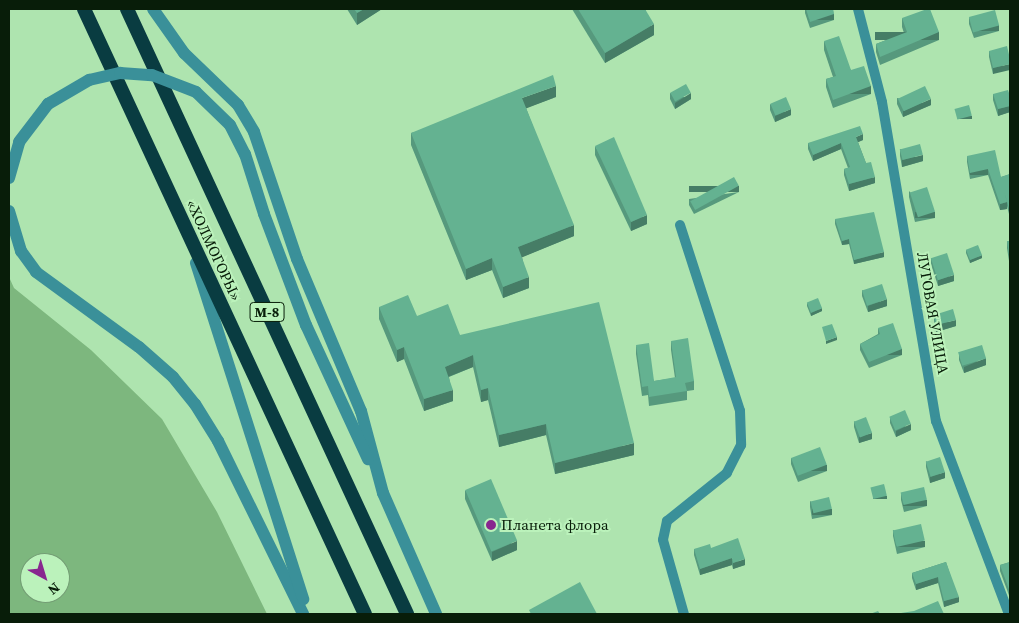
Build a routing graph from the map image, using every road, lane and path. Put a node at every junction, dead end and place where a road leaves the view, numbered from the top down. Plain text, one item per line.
1 (84, 9) edge
2 (127, 9) edge
3 (153, 9) edge
4 (858, 9) edge
5 (9, 178) edge
6 (9, 211) edge
7 (182, 218) junction
8 (680, 225) dead end
9 (383, 493) junction
10 (303, 614) edge
11 (308, 614) edge
12 (365, 614) edge
13 (407, 614) edge
14 (436, 614) edge
15 (684, 614) edge
16 (1009, 614) edge

1 - 7 highway, «ХОЛМОГОРЫ» / М-8
2 - 13 highway, «ХОЛМОГОРЫ» / М-8
3 - 9 street
4 - 16 street, ЛУГОВАЯ УЛИЦА
5 - 9 street, bridge
6 - 10 street
7 - 11 street
7 - 12 highway, «ХОЛМОГОРЫ» / М-8
8 - 15 street
9 - 14 street

